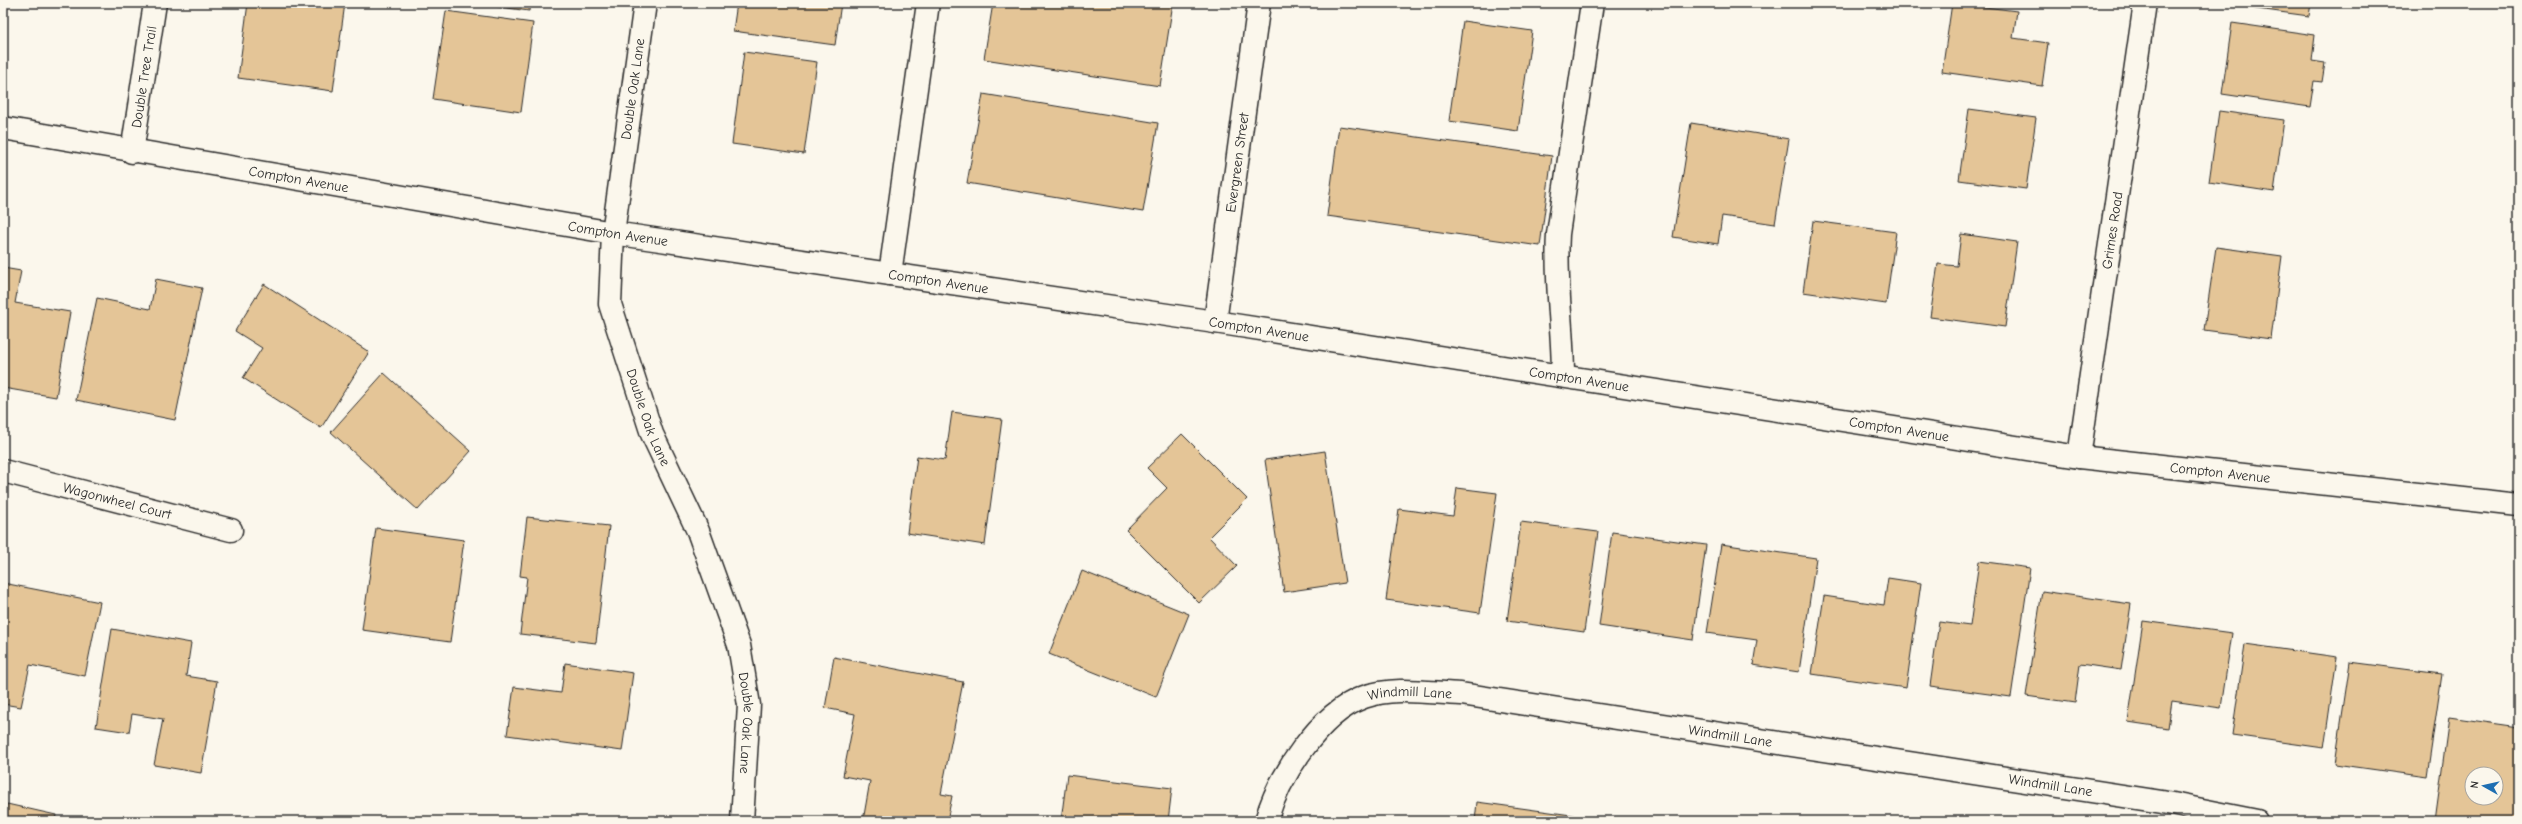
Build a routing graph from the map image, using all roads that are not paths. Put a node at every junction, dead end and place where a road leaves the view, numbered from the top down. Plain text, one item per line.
1 (155, 3) edge
2 (645, 3) edge
3 (928, 3) edge
4 (1260, 3) edge
5 (1592, 3) edge
6 (2145, 3) edge
7 (3, 128) edge
8 (132, 152) junction
9 (613, 233) junction
10 (890, 274) junction
11 (1215, 322) junction
12 (1563, 376) junction
13 (2079, 457) junction
14 (3, 471) edge
15 (2519, 505) edge
16 (231, 530) dead end
17 (742, 821) edge
18 (1266, 821) edge
19 (2256, 821) edge

1 - 8 street, Double Tree Trail
2 - 9 street, Double Oak Lane
3 - 10 street
4 - 11 street, Evergreen Street
5 - 12 street
6 - 13 street, Grimes Road
7 - 8 street, Compton Avenue
8 - 9 street, Compton Avenue
9 - 10 street, Compton Avenue
9 - 17 street, Double Oak Lane
10 - 11 street, Compton Avenue
11 - 12 street, Compton Avenue
12 - 13 street, Compton Avenue
13 - 15 street, Compton Avenue
14 - 16 street, Wagonwheel Court
18 - 19 street, Windmill Lane

